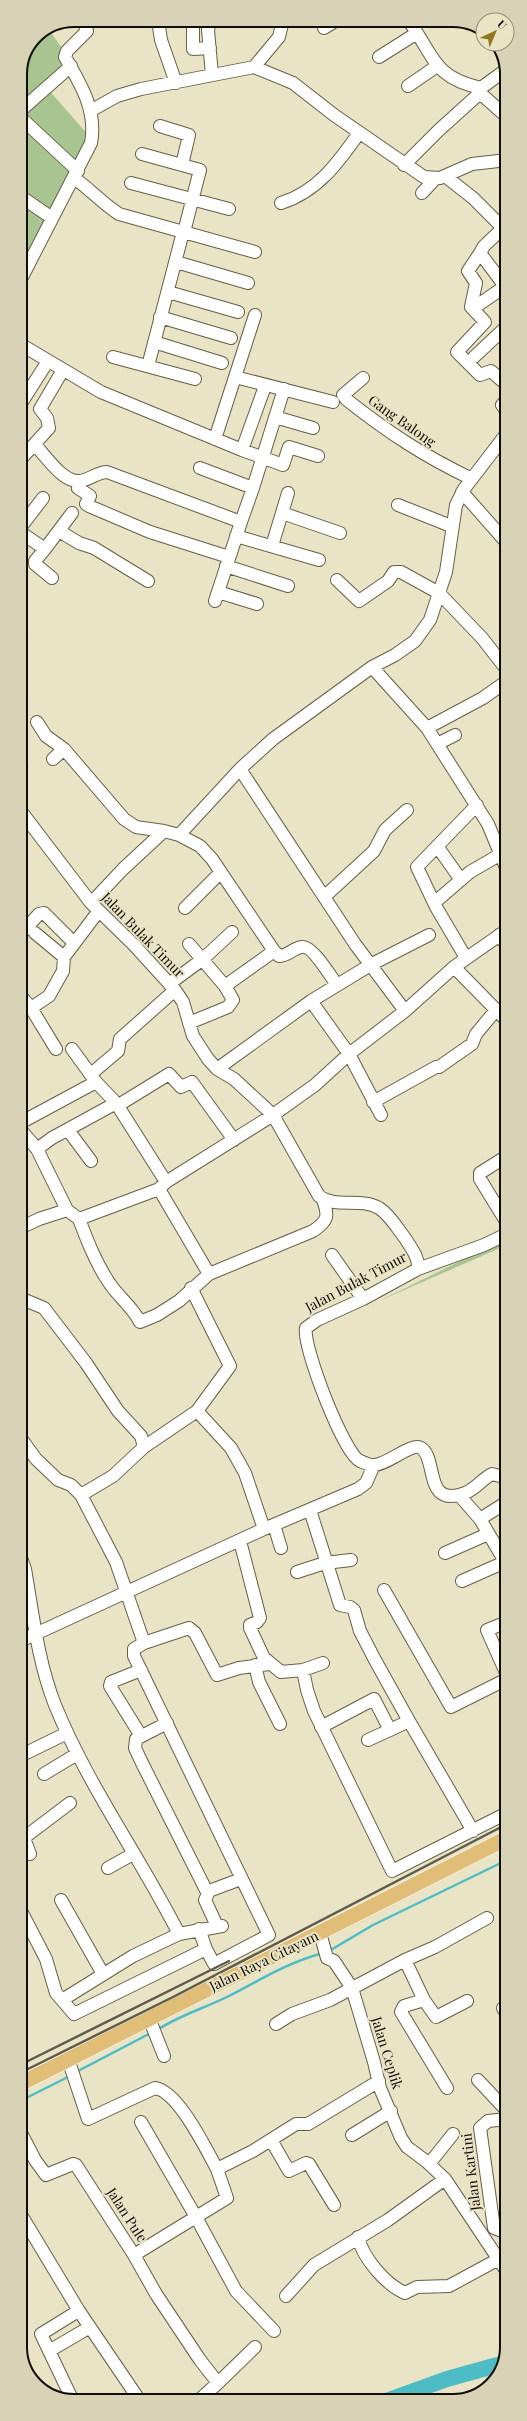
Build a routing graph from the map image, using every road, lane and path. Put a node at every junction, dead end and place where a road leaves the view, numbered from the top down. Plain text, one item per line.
1 (85, 27) edge
2 (159, 27) edge
3 (193, 27) edge
4 (209, 27) edge
5 (281, 27) edge
6 (413, 27) edge
7 (417, 33) junction
8 (210, 48) junction
9 (379, 57) dead end
10 (71, 66) junction
11 (437, 66) junction
12 (254, 68) junction
13 (500, 74) edge
14 (212, 75) junction
15 (176, 83) junction
16 (408, 86) dead end
17 (481, 91) junction
18 (27, 105) edge
19 (92, 110) junction
20 (500, 112) edge
21 (27, 124) edge
22 (160, 126) dead end
23 (359, 133) junction
24 (142, 154) dead end
25 (500, 161) edge
26 (182, 165) junction
27 (404, 165) junction
28 (76, 174) junction
29 (440, 177) junction
30 (131, 183) dead end
31 (422, 193) dead end
32 (27, 201) edge
33 (192, 201) junction
34 (281, 203) dead end
35 (229, 209) dead end
36 (52, 218) junction
37 (500, 223) edge
38 (184, 232) junction
39 (500, 232) edge
40 (255, 252) dead end
41 (480, 253) junction
42 (176, 262) junction
43 (27, 267) edge
44 (500, 279) edge
45 (248, 283) dead end
46 (500, 291) edge
47 (168, 292) junction
48 (478, 305) dead end
49 (238, 312) dead end
50 (255, 315) dead end
51 (160, 318) junction
52 (500, 333) edge
53 (231, 338) dead end
54 (154, 342) junction
55 (27, 348) edge
56 (113, 356) dead end
57 (474, 357) dead end
58 (48, 361) junction
59 (222, 362) dead end
60 (148, 366) junction
61 (63, 370) junction
62 (235, 377) junction
63 (363, 378) dead end
64 (195, 379) dead end
65 (500, 379) edge
66 (264, 389) dead end
67 (284, 389) junction
68 (27, 394) edge
69 (334, 402) dead end
70 (275, 417) junction
71 (313, 428) dead end
72 (215, 439) junction
73 (500, 442) edge
74 (35, 445) junction
75 (242, 450) junction
76 (27, 453) edge
77 (318, 456) dead end
78 (263, 457) junction
79 (200, 468) dead end
80 (472, 479) junction
81 (81, 481) junction
82 (252, 488) junction
83 (462, 492) junction
84 (288, 493) dead end
85 (43, 498) dead end
86 (398, 505) dead end
87 (72, 513) dead end
88 (282, 513) junction
89 (27, 519) edge
90 (241, 522) junction
91 (451, 526) junction
92 (59, 531) junction
93 (340, 533) dead end
94 (500, 533) edge
95 (236, 536) junction
96 (27, 537) edge
97 (272, 546) junction
98 (45, 549) junction
99 (320, 560) dead end
100 (228, 562) junction
101 (52, 578) dead end
102 (148, 580) dead end
103 (337, 580) dead end
104 (288, 586) dead end
105 (439, 593) junction
106 (257, 604) dead end
107 (500, 661) edge
108 (372, 667) junction
109 (500, 686) edge
110 (37, 722) dead end
111 (427, 728) junction
112 (455, 735) dead end
113 (437, 744) junction
114 (64, 749) junction
115 (53, 759) dead end
116 (240, 769) junction
117 (477, 805) junction
118 (407, 810) dead end
119 (27, 819) edge
120 (164, 831) junction
121 (179, 836) junction
122 (437, 846) junction
123 (500, 852) edge
124 (500, 855) edge
125 (221, 872) junction
126 (461, 880) junction
127 (324, 898) junction
128 (434, 903) junction
129 (95, 907) junction
130 (185, 908) dead end
131 (27, 927) edge
132 (232, 932) dead end
133 (35, 933) dead end
134 (500, 934) edge
135 (428, 935) dead end
136 (74, 943) junction
137 (189, 944) dead end
138 (274, 951) junction
139 (64, 957) junction
140 (466, 958) junction
141 (203, 959) junction
142 (372, 964) junction
143 (454, 967) junction
144 (338, 985) junction
145 (225, 986) junction
146 (172, 987) junction
147 (311, 1001) junction
148 (27, 1004) edge
149 (31, 1008) junction
150 (496, 1010) junction
151 (405, 1011) junction
152 (500, 1014) edge
153 (189, 1023) junction
154 (56, 1049) dead end
155 (72, 1049) dead end
156 (349, 1054) junction
157 (218, 1069) junction
158 (93, 1078) junction
159 (373, 1102) junction
160 (117, 1105) junction
161 (273, 1115) junction
162 (381, 1115) dead end
163 (27, 1119) edge
164 (68, 1130) junction
165 (27, 1137) edge
166 (234, 1140) junction
167 (37, 1149) junction
168 (500, 1160) edge
169 (91, 1161) dead end
170 (162, 1186) junction
171 (323, 1200) junction
172 (66, 1210) junction
173 (500, 1212) edge
174 (79, 1219) junction
175 (27, 1225) edge
176 (500, 1237) edge
177 (332, 1255) dead end
178 (418, 1269) junction
179 (209, 1274) junction
180 (191, 1288) junction
181 (363, 1299) junction
182 (27, 1301) edge
183 (198, 1412) junction
184 (27, 1447) edge
185 (144, 1447) junction
186 (374, 1466) junction
187 (500, 1476) edge
188 (81, 1495) junction
189 (459, 1495) junction
190 (500, 1506) edge
191 (310, 1510) junction
192 (480, 1519) junction
193 (269, 1527) junction
194 (488, 1534) junction
195 (240, 1541) junction
196 (500, 1544) edge
197 (281, 1548) dead end
198 (445, 1553) dead end
199 (351, 1560) dead end
200 (325, 1564) junction
201 (500, 1566) edge
202 (297, 1572) dead end
203 (27, 1581) edge
204 (462, 1582) dead end
205 (384, 1590) dead end
206 (126, 1592) junction
207 (500, 1625) edge
208 (36, 1633) junction
209 (27, 1638) edge
210 (144, 1643) junction
211 (500, 1659) edge
212 (323, 1663) dead end
213 (269, 1664) junction
214 (255, 1665) junction
215 (141, 1670) junction
216 (303, 1670) junction
217 (500, 1682) edge
218 (409, 1721) junction
219 (167, 1724) junction
220 (280, 1724) dead end
221 (321, 1727) junction
222 (390, 1730) junction
223 (67, 1732) junction
224 (140, 1736) junction
225 (368, 1740) dead end
226 (27, 1752) edge
227 (77, 1754) junction
228 (44, 1774) dead end
229 (70, 1803) dead end
230 (500, 1817) edge
231 (27, 1830) edge
232 (473, 1831) junction
233 (500, 1842) edge
234 (27, 1845) edge
235 (30, 1854) dead end
236 (133, 1854) junction
237 (108, 1868) dead end
238 (241, 1878) junction
239 (209, 1891) junction
240 (61, 1900) dead end
241 (487, 1918) dead end
242 (27, 1922) edge
243 (199, 1929) junction
244 (179, 1934) junction
245 (321, 1938) junction
246 (206, 1949) junction
247 (406, 1960) junction
248 (103, 1974) junction
249 (352, 1988) junction
250 (62, 2000) junction
251 (424, 2000) junction
252 (467, 2001) dead end
253 (276, 2024) dead end
254 (153, 2027) junction
255 (164, 2056) dead end
256 (69, 2063) junction
257 (478, 2080) dead end
258 (27, 2081) edge
259 (379, 2081) junction
260 (447, 2088) dead end
261 (500, 2103) edge
262 (391, 2111) junction
263 (500, 2120) edge
264 (141, 2122) dead end
265 (452, 2134) dead end
266 (352, 2135) dead end
267 (271, 2140) junction
268 (27, 2156) edge
269 (430, 2164) junction
270 (217, 2169) junction
271 (445, 2179) junction
272 (334, 2205) dead end
273 (196, 2217) junction
274 (27, 2224) edge
275 (500, 2230) edge
276 (358, 2237) junction
277 (134, 2255) junction
278 (497, 2260) junction
279 (500, 2264) edge
280 (286, 2296) dead end
281 (75, 2313) dead end
282 (90, 2327) junction
283 (274, 2331) dead end
284 (255, 2347) dead end
285 (49, 2351) junction
286 (218, 2383) junction
287 (70, 2394) edge
288 (135, 2394) edge
289 (205, 2394) edge

1 - 10 street
2 - 15 street
3 - 8 street
4 - 8 street
5 - 12 street
6 - 7 street
7 - 9 street
7 - 11 street
8 - 14 street
10 - 18 street
10 - 19 street
11 - 16 street
11 - 17 street
12 - 14 street
12 - 23 street
13 - 17 street
14 - 15 street
15 - 19 street
17 - 20 street
17 - 27 street
19 - 28 street
21 - 28 street
22 - 26 street
23 - 27 street
23 - 34 street
24 - 26 street
25 - 29 street
26 - 33 street
27 - 29 street
28 - 36 street
28 - 38 street
29 - 31 street
29 - 37 street
30 - 33 street
32 - 36 street
33 - 35 street
33 - 38 street
36 - 43 street
38 - 40 street
38 - 42 street
39 - 41 street
41 - 44 street
41 - 65 street
42 - 45 street
42 - 47 street
46 - 48 street
47 - 49 street
47 - 51 street
50 - 62 street
51 - 53 street
51 - 54 street
52 - 57 street
54 - 59 street
54 - 60 street
55 - 58 street
56 - 60 street
58 - 61 street
58 - 68 street
60 - 64 street
61 - 72 street
61 - 74 street
62 - 67 street
62 - 72 street
63 - 80 street, Gang Balong
66 - 75 street
67 - 69 street
67 - 70 street
70 - 71 street
70 - 78 street
72 - 75 street
73 - 80 street
74 - 76 street
74 - 81 street
75 - 78 street
77 - 78 street
78 - 82 street
79 - 82 street
80 - 83 street
81 - 90 street
81 - 100 street
82 - 90 street
83 - 91 street
83 - 94 street
84 - 88 street
85 - 89 street
86 - 91 street
87 - 92 street
88 - 93 street
88 - 97 street
90 - 95 street
91 - 105 street
92 - 98 street
92 - 102 street
95 - 97 street
95 - 100 street
96 - 98 street
97 - 99 street
98 - 101 street
100 - 104 street
100 - 106 street
103 - 105 street
105 - 107 street
105 - 108 street
108 - 111 street
108 - 116 street
109 - 111 street
110 - 114 street
111 - 113 street
112 - 113 street
113 - 117 street
114 - 115 street
114 - 120 street
116 - 121 street
116 - 127 street
117 - 122 street
117 - 123 street
118 - 127 street
119 - 129 street, Jalan Bulak Timur
120 - 121 street
120 - 129 street
121 - 125 street
122 - 126 street
122 - 128 street
124 - 126 street
125 - 130 street
125 - 138 street
126 - 128 street
127 - 142 street
128 - 140 street
129 - 136 street
129 - 146 street, Jalan Bulak Timur
131 - 136 street
132 - 141 street
133 - 139 street
134 - 140 street
135 - 142 street
136 - 139 street
137 - 141 street
138 - 144 street
138 - 145 street
139 - 149 street
140 - 143 street
141 - 145 street
141 - 146 street
142 - 144 street
142 - 151 street
143 - 150 street
143 - 151 street
144 - 147 street
145 - 153 street
146 - 153 street, Jalan Bulak Timur
146 - 158 street
147 - 156 street
147 - 157 street
148 - 149 street
149 - 154 street
150 - 152 street
150 - 159 street
151 - 156 street
153 - 157 street, Jalan Bulak Timur
155 - 158 street
156 - 159 street
156 - 161 street
157 - 161 street, Jalan Bulak Timur
158 - 160 street
158 - 163 street
159 - 162 street
160 - 164 street
160 - 166 street
160 - 170 street
161 - 166 street
161 - 171 street, Jalan Bulak Timur
164 - 167 street
164 - 169 street
165 - 167 street
166 - 170 street
167 - 172 street
168 - 173 street
170 - 174 street
170 - 179 street
171 - 178 street, Jalan Bulak Timur
171 - 179 street
172 - 174 street
172 - 175 street
174 - 180 street
176 - 178 street
177 - 181 street
178 - 181 street, Jalan Bulak Timur
179 - 180 street
180 - 183 street
181 - 186 street, Jalan Bulak Timur
182 - 185 street
183 - 185 street
183 - 193 street
184 - 188 street
185 - 188 street
186 - 189 street
186 - 191 street
187 - 189 street
188 - 206 street
189 - 192 street
190 - 192 street
191 - 193 street
191 - 200 street
192 - 194 street
193 - 195 street
193 - 197 street
194 - 196 street
194 - 198 street
195 - 206 street
195 - 213 street
199 - 200 street
200 - 202 street
200 - 218 street
201 - 204 street
203 - 208 street
205 - 217 street
206 - 208 street
206 - 210 street
207 - 211 street
208 - 209 street
208 - 223 street
210 - 214 street
210 - 215 street
212 - 216 street
213 - 214 street
213 - 216 street
214 - 220 street
215 - 219 street
215 - 224 street
216 - 221 street
218 - 222 street
218 - 232 street
219 - 224 street
219 - 238 street
221 - 222 street
221 - 232 street
222 - 225 street
223 - 226 street
223 - 227 street
224 - 239 street
227 - 228 street
227 - 236 street
229 - 231 street
230 - 232 street
233 - 245 main road, Jalan Raya Citayam
234 - 235 street
236 - 237 street
236 - 244 street
238 - 239 street
238 - 246 street
239 - 243 street
240 - 248 street
241 - 247 street
242 - 250 street
243 - 244 street
243 - 246 street
244 - 248 street
245 - 249 street, Jalan Ceplik
245 - 254 main road, Jalan Raya Citayam
246 - 250 street
247 - 249 street
247 - 251 street
248 - 250 street
249 - 253 street
249 - 259 street, Jalan Ceplik
251 - 252 street
251 - 260 street
254 - 255 street
254 - 256 main road, Jalan Raya Citayam
256 - 258 main road, Jalan Raya Citayam
256 - 270 street
257 - 261 street
259 - 262 street, Jalan Ceplik
259 - 267 street
262 - 266 street
262 - 269 street, Jalan Ceplik
263 - 275 street, Jalan Kartini
264 - 273 street
265 - 269 street
267 - 270 street
267 - 272 street
268 - 277 street, Jalan Pule
269 - 271 street, Jalan Ceplik
270 - 273 street, Jalan Pule
271 - 276 street
271 - 278 street, Jalan Ceplik
273 - 277 street, Jalan Pule
273 - 283 street
274 - 282 street
276 - 278 street
276 - 280 street
277 - 286 street
278 - 279 street, Jalan Ceplik
281 - 285 street
282 - 285 street
282 - 288 street
284 - 286 street
285 - 287 street
286 - 289 street

